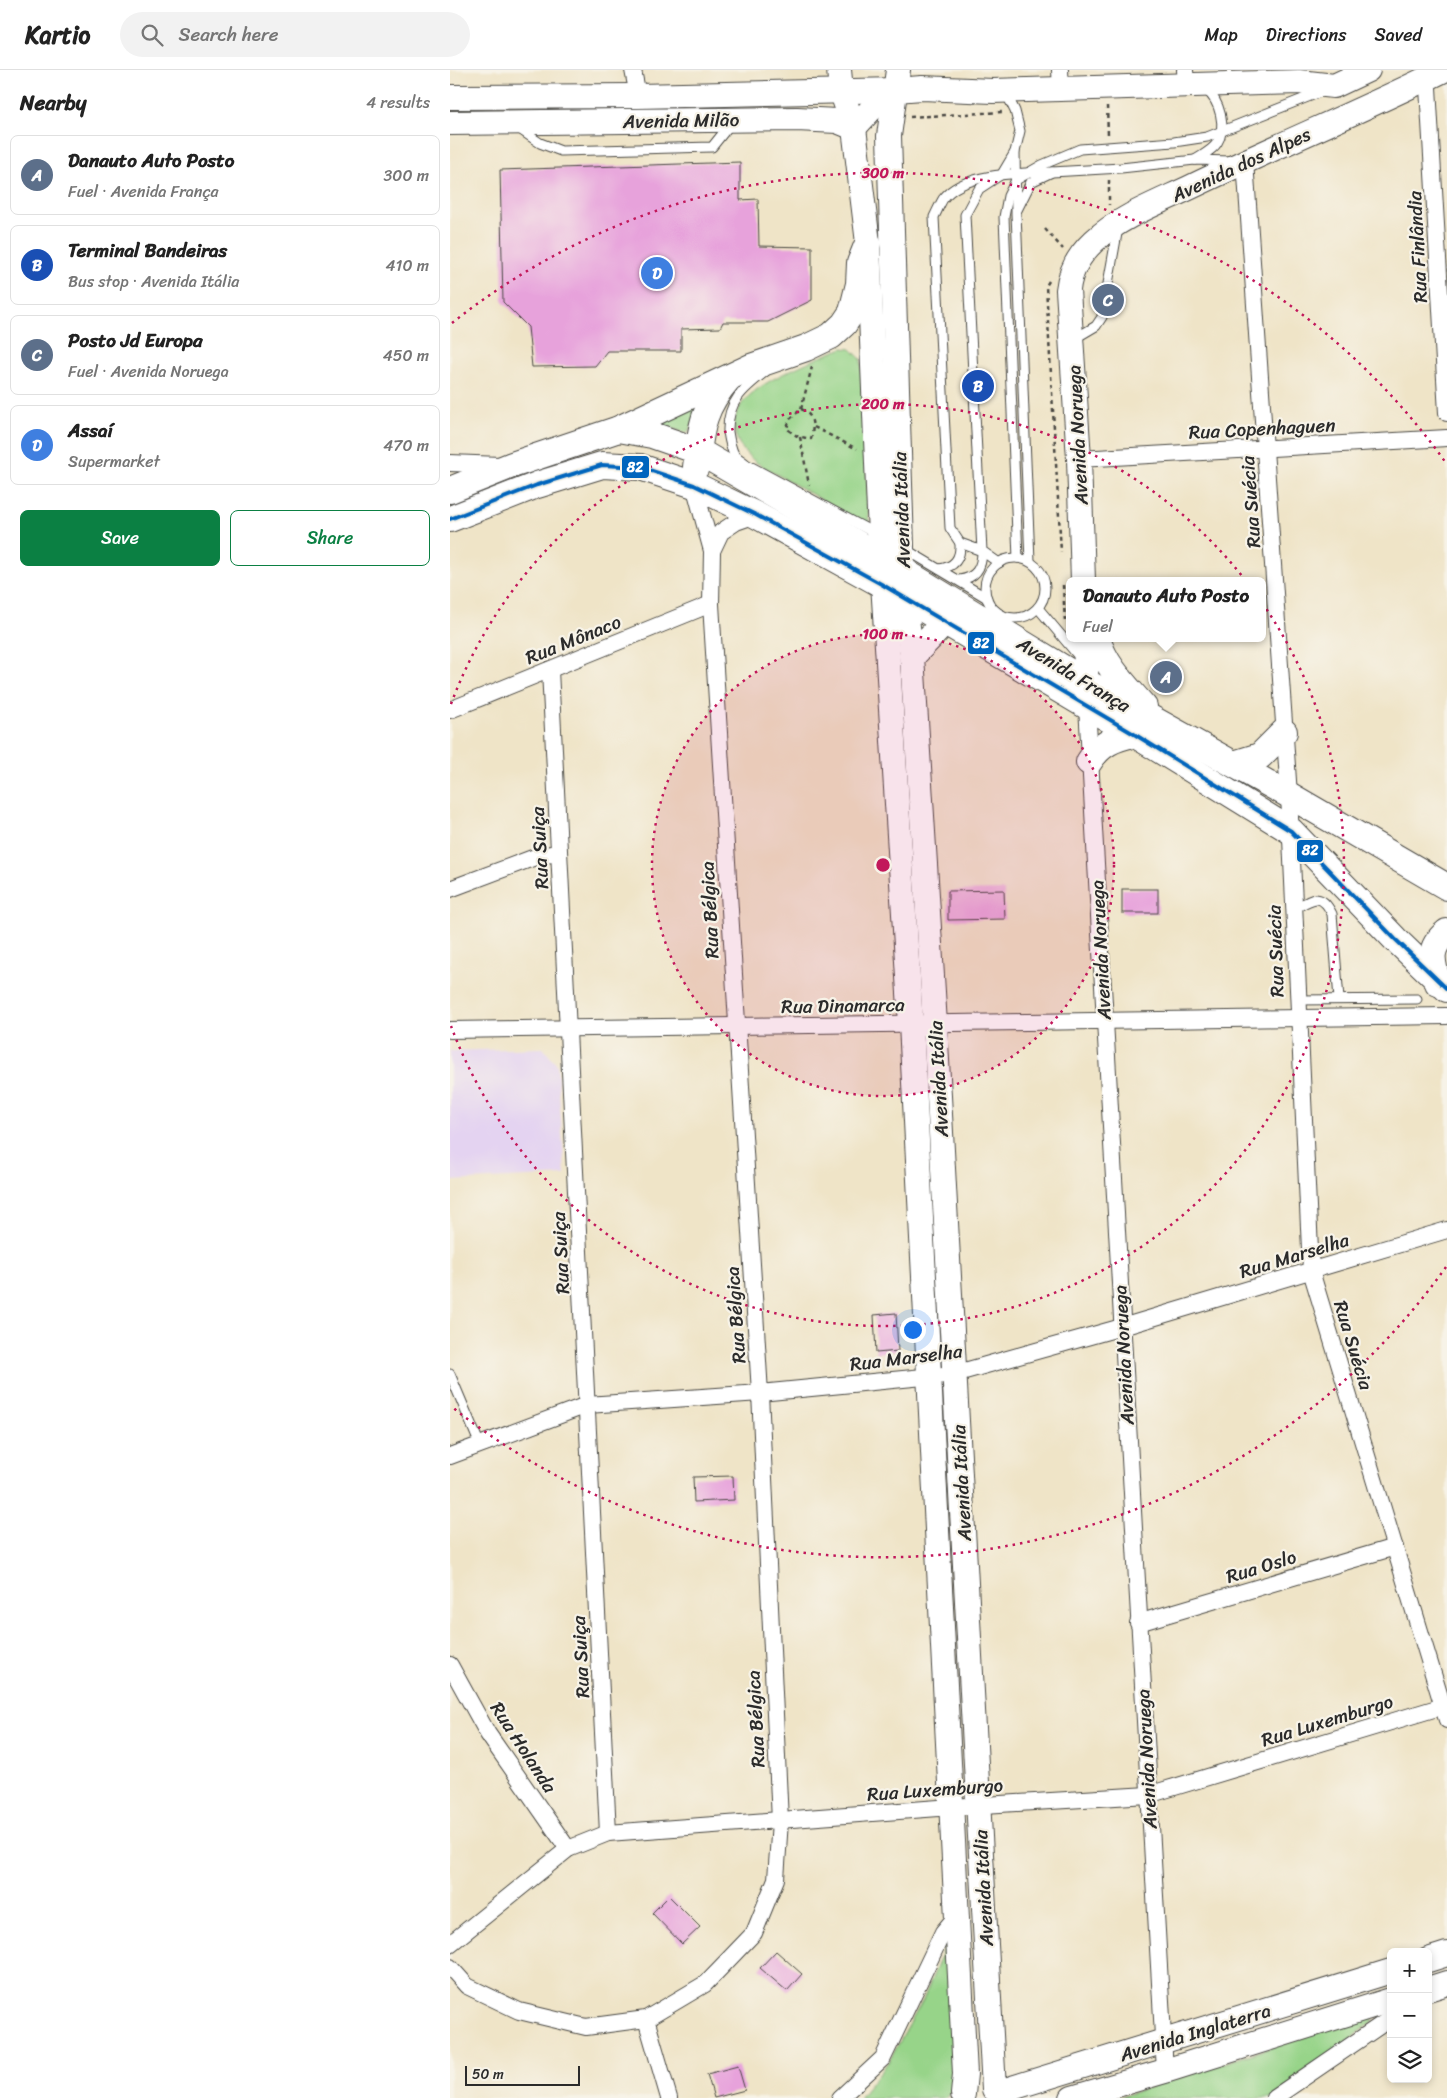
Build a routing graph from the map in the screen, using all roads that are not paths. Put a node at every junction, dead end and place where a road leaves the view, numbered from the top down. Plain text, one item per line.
1 (633, 70) edge
2 (1368, 70) edge
3 (1433, 73) edge
4 (1298, 76) edge
5 (1061, 79) edge
6 (840, 80) edge
7 (897, 80) edge
8 (1191, 80) edge
9 (1334, 86) junction
10 (993, 91) junction
11 (638, 96) junction
12 (450, 97) edge
13 (734, 118) junction
14 (590, 121) junction
15 (510, 122) junction
16 (450, 123) edge
17 (854, 128) junction
18 (1221, 133) junction
19 (1015, 152) junction
20 (1195, 160) junction
21 (1245, 161) junction
22 (1052, 172) junction
23 (1027, 173) junction
24 (1002, 174) junction
25 (1016, 176) junction
26 (1016, 213) junction
27 (1119, 222) junction
28 (868, 242) junction
29 (1068, 290) joint
30 (1071, 340) junction
31 (812, 345) junction
32 (731, 376) junction
33 (1447, 413) edge
34 (619, 429) junction
35 (1447, 438) edge
36 (1266, 448) junction
37 (698, 451) junction
38 (1079, 459) junction
39 (450, 463) edge
40 (512, 465) junction
41 (694, 485) junction
42 (450, 490) edge
43 (756, 515) junction
44 (450, 519) edge
45 (960, 543) junction
46 (712, 551) junction
47 (982, 551) junction
48 (1018, 558) junction
49 (892, 560) junction
50 (1030, 561) junction
51 (999, 562) junction
52 (939, 569) junction
53 (1083, 577) edge
54 (959, 580) junction
55 (987, 598) junction
56 (711, 604) junction
57 (1038, 608) junction
58 (945, 622) junction
59 (1085, 642) edge
60 (1098, 642) edge
61 (912, 656) junction
62 (550, 670) junction
63 (1086, 685) junction
64 (450, 710) edge
65 (1158, 722) junction
66 (1284, 732) junction
67 (1134, 734) junction
68 (1089, 762) junction
69 (1234, 764) junction
70 (1289, 795) junction
71 (1291, 831) junction
72 (559, 853) junction
73 (1447, 887) edge
74 (450, 889) edge
75 (1294, 909) junction
76 (1447, 932) edge
77 (1443, 986) edge
78 (1339, 999) junction
79 (1369, 999) junction
80 (1418, 999) dead end
81 (1297, 1000) junction
82 (1298, 1016) junction
83 (1369, 1016) junction
84 (1447, 1016) edge
85 (1104, 1020) junction
86 (911, 1024) junction
87 (935, 1024) junction
88 (736, 1027) junction
89 (568, 1028) junction
90 (450, 1030) edge
91 (1447, 1230) edge
92 (1311, 1271) junction
93 (1122, 1327) junction
94 (450, 1374) edge
95 (954, 1374) junction
96 (929, 1377) junction
97 (760, 1393) junction
98 (588, 1405) junction
99 (480, 1445) junction
100 (450, 1456) edge
101 (1395, 1547) junction
102 (1138, 1623) junction
103 (450, 1665) edge
104 (1446, 1710) edge
105 (1148, 1795) junction
106 (979, 1805) junction
107 (952, 1807) junction
108 (780, 1821) junction
109 (608, 1833) junction
110 (568, 1849) junction
111 (958, 1914) junction
112 (450, 1944) edge
113 (1447, 1954) edge
114 (1432, 1959) edge
115 (450, 1967) edge
116 (1387, 1972) edge
117 (1387, 2001) edge
118 (646, 2019) junction
119 (1387, 2021) edge
120 (1163, 2042) junction
121 (1165, 2071) junction
122 (999, 2093) edge
123 (962, 2096) edge
124 (669, 2098) edge
125 (840, 2098) edge
126 (1072, 2098) edge
127 (1274, 2098) edge

1 - 11 street
2 - 9 main road, Avenida dos Alpes
3 - 21 main road, Avenida dos Alpes
3 - 33 street, Rua Finlândia
4 - 8 main road, Avenida Milão
4 - 9 main road, Avenida Milão
5 - 8 main road, Avenida Milão
5 - 10 main road, Avenida Milão
6 - 7 main road, Avenida Milão
6 - 11 main road, Avenida Milão
6 - 17 main road, Avenida Itália
7 - 10 main road, Avenida Milão
7 - 17 main road
7 - 49 main road, Avenida Itália
8 - 18 lane
9 - 18 lane, Avenida dos Alpes
10 - 19 lane
11 - 12 main road, Avenida Milão
11 - 14 main road
13 - 14 main road, Avenida Milão
13 - 15 lane
13 - 17 main road, Avenida Milão
14 - 15 main road, Avenida Milão
15 - 16 main road, Avenida Milão
17 - 28 main road, Avenida Itália
18 - 20 lane
18 - 23 lane, Avenida dos Alpes
19 - 24 lane
19 - 25 lane
20 - 21 lane
20 - 22 lane
21 - 27 main road, Avenida dos Alpes
21 - 36 street, Rua Suécia
22 - 23 lane
22 - 26 lane
23 - 25 lane, Avenida dos Alpes
24 - 25 lane
24 - 45 lane
24 - 47 lane
25 - 26 lane
25 - 48 lane
26 - 50 lane
27 - 29 main road, Avenida dos Alpes
27 - 30 lane
28 - 31 main road
28 - 49 main road, Avenida Itália
29 - 30 main road, Avenida Noruega
30 - 38 main road, Avenida Noruega
31 - 32 main road
31 - 49 lane
32 - 34 main road
32 - 37 main road
34 - 37 main road, Avenida França
34 - 40 main road
35 - 36 street, Rua Copenhaguen
36 - 38 street, Rua Copenhaguen
36 - 66 street, Rua Suécia
37 - 41 main road
37 - 49 main road, Avenida França
38 - 53 main road, Avenida Noruega
39 - 40 street
40 - 42 main road
41 - 43 main road, Avenida França
41 - 44 main road
41 - 46 street, Rua Bélgica
43 - 46 street, Rua Bélgica
43 - 49 main road, Avenida França
45 - 47 lane
45 - 52 lane
46 - 56 street, Rua Bélgica
47 - 51 lane
47 - 54 lane
48 - 50 lane
48 - 51 lane
49 - 52 lane
49 - 58 main road, Avenida França
49 - 61 main road, Avenida Itália
49 - 63 main road, Avenida França
49 - 86 main road, Avenida Itália
50 - 57 lane
51 - 55 lane
52 - 54 lane
54 - 55 lane
55 - 57 lane
56 - 62 street, Rua Mônaco
56 - 88 street, Rua Bélgica
57 - 63 lane
58 - 61 main road
58 - 63 main road, Avenida França
59 - 63 main road, Avenida Noruega
60 - 65 main road
61 - 87 main road, Avenida Itália
62 - 64 street, Rua Mônaco
62 - 72 street, Rua Suiça
63 - 65 main road, Avenida França
63 - 67 main road, Avenida França
63 - 68 street, Avenida Noruega
65 - 69 main road, Avenida França
66 - 69 main road
66 - 70 street, Rua Suécia
67 - 68 main road
67 - 71 main road, Avenida França
68 - 85 street, Avenida Noruega
69 - 70 main road, Avenida França
70 - 71 street, Rua Suécia
70 - 73 main road, Avenida França
71 - 75 street, Rua Suécia
71 - 77 main road, Avenida França
72 - 74 street
72 - 89 street, Rua Suiça
75 - 78 lane
75 - 81 street, Rua Suécia
76 - 77 main road
78 - 79 lane
78 - 81 lane
79 - 80 lane
79 - 83 lane
81 - 82 street, Rua Suécia
82 - 83 street, Rua Dinamarca
82 - 85 street, Rua Dinamarca
82 - 92 street, Rua Suécia
83 - 84 street, Rua Dinamarca
85 - 87 street, Rua Dinamarca
85 - 93 street, Avenida Noruega
86 - 87 street, Rua Dinamarca
86 - 88 street, Rua Dinamarca
86 - 96 main road, Avenida Itália
87 - 95 main road, Avenida Itália
88 - 89 street, Rua Dinamarca
88 - 97 street, Rua Bélgica
89 - 90 street, Rua Dinamarca
89 - 98 street, Rua Suiça
91 - 92 street, Rua Marselha
92 - 93 street, Rua Marselha
92 - 101 street, Rua Suécia
93 - 95 street, Rua Marselha
93 - 102 street, Avenida Noruega
94 - 99 lane
95 - 96 street, Rua Marselha
95 - 106 main road, Avenida Itália
96 - 97 street, Rua Marselha
96 - 107 main road, Avenida Itália
97 - 98 street, Rua Marselha
97 - 108 street, Rua Bélgica
98 - 99 street, Rua Marselha
98 - 109 street, Rua Suiça
99 - 100 street, Rua Marselha
101 - 102 street, Rua Oslo
101 - 104 street, Rua Suécia
102 - 105 street, Avenida Noruega
103 - 110 street, Rua Holanda
104 - 105 street, Rua Luxemburgo
105 - 106 street, Rua Luxemburgo
105 - 120 street, Avenida Noruega
106 - 107 street, Rua Luxemburgo
106 - 122 main road, Avenida Itália
107 - 108 street, Rua Luxemburgo
107 - 111 main road, Avenida Itália
108 - 109 street, Rua Luxemburgo
108 - 118 street, Rua Bélgica
109 - 110 street, Rua Luxemburgo
110 - 112 street, Rua Luxemburgo
111 - 123 main road, Avenida Itália
111 - 125 street, Avenida Itália
113 - 114 main road
115 - 118 street
116 - 120 main road, Avenida Inglaterra
117 - 121 main road, Avenida Inglaterra
118 - 124 street
119 - 127 street
120 - 121 street, Avenida Noruega
120 - 122 main road, Avenida Inglaterra
121 - 126 main road, Avenida Inglaterra
122 - 123 main road, Avenida Inglaterra

